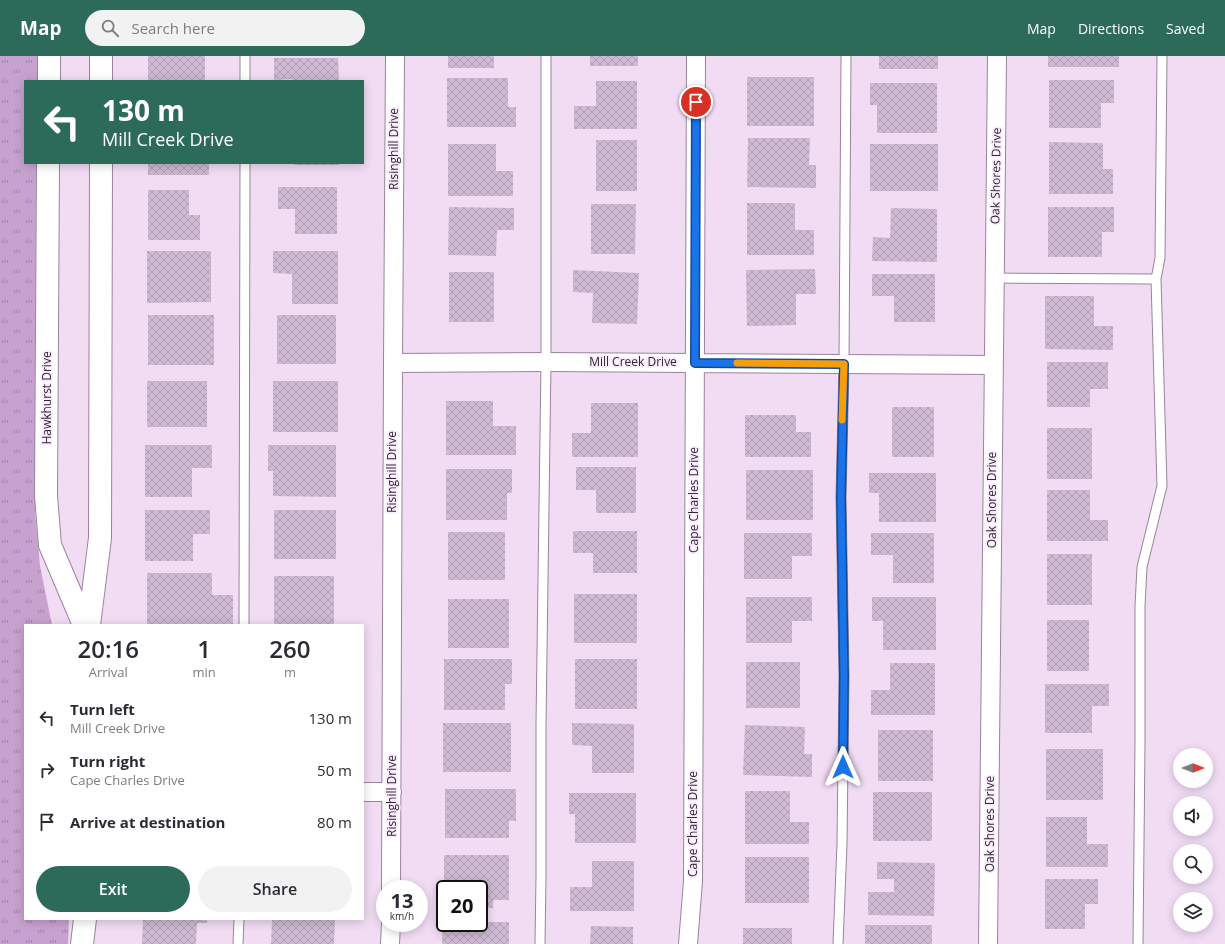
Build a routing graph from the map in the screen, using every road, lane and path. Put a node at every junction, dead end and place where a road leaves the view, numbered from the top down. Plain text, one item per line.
1 (49, 56) edge
2 (101, 56) edge
3 (245, 56) edge
4 (395, 56) edge
5 (546, 56) edge
6 (696, 56) edge
7 (846, 56) edge
8 (997, 56) edge
9 (1162, 56) edge
10 (49, 80) edge
11 (101, 80) edge
12 (245, 80) edge
13 (48, 164) edge
14 (100, 164) edge
15 (245, 164) edge
16 (994, 278) junction
17 (1156, 279) junction
18 (546, 362) junction
19 (392, 363) junction
20 (695, 363) junction
21 (844, 364) junction
22 (993, 365) junction
23 (84, 624) edge
24 (89, 624) edge
25 (244, 624) edge
26 (364, 792) edge
27 (392, 792) junction
28 (391, 880) edge
29 (85, 920) edge
30 (239, 920) edge
31 (391, 932) edge
32 (82, 944) edge
33 (238, 944) edge
34 (390, 944) edge
35 (540, 944) edge
36 (688, 944) edge
37 (838, 944) edge
38 (988, 944) edge
39 (1138, 944) edge

1 - 10 street
2 - 11 street
3 - 12 lane
4 - 19 street, Risinghill Drive
5 - 18 lane
6 - 20 street, Cape Charles Drive
7 - 21 lane
8 - 16 street, Oak Shores Drive
9 - 17 lane
13 - 23 street, Hawkhurst Drive
14 - 24 street
15 - 25 lane
16 - 17 lane
16 - 22 street, Oak Shores Drive
17 - 39 lane
18 - 19 street, Mill Creek Drive
18 - 20 street, Mill Creek Drive
18 - 35 lane
19 - 27 street, Risinghill Drive
20 - 21 street, Mill Creek Drive
20 - 36 street, Cape Charles Drive
21 - 22 street, Mill Creek Drive
21 - 37 lane
22 - 38 street, Oak Shores Drive
26 - 27 street
27 - 28 street, Risinghill Drive
29 - 32 street
30 - 33 lane
31 - 34 street

